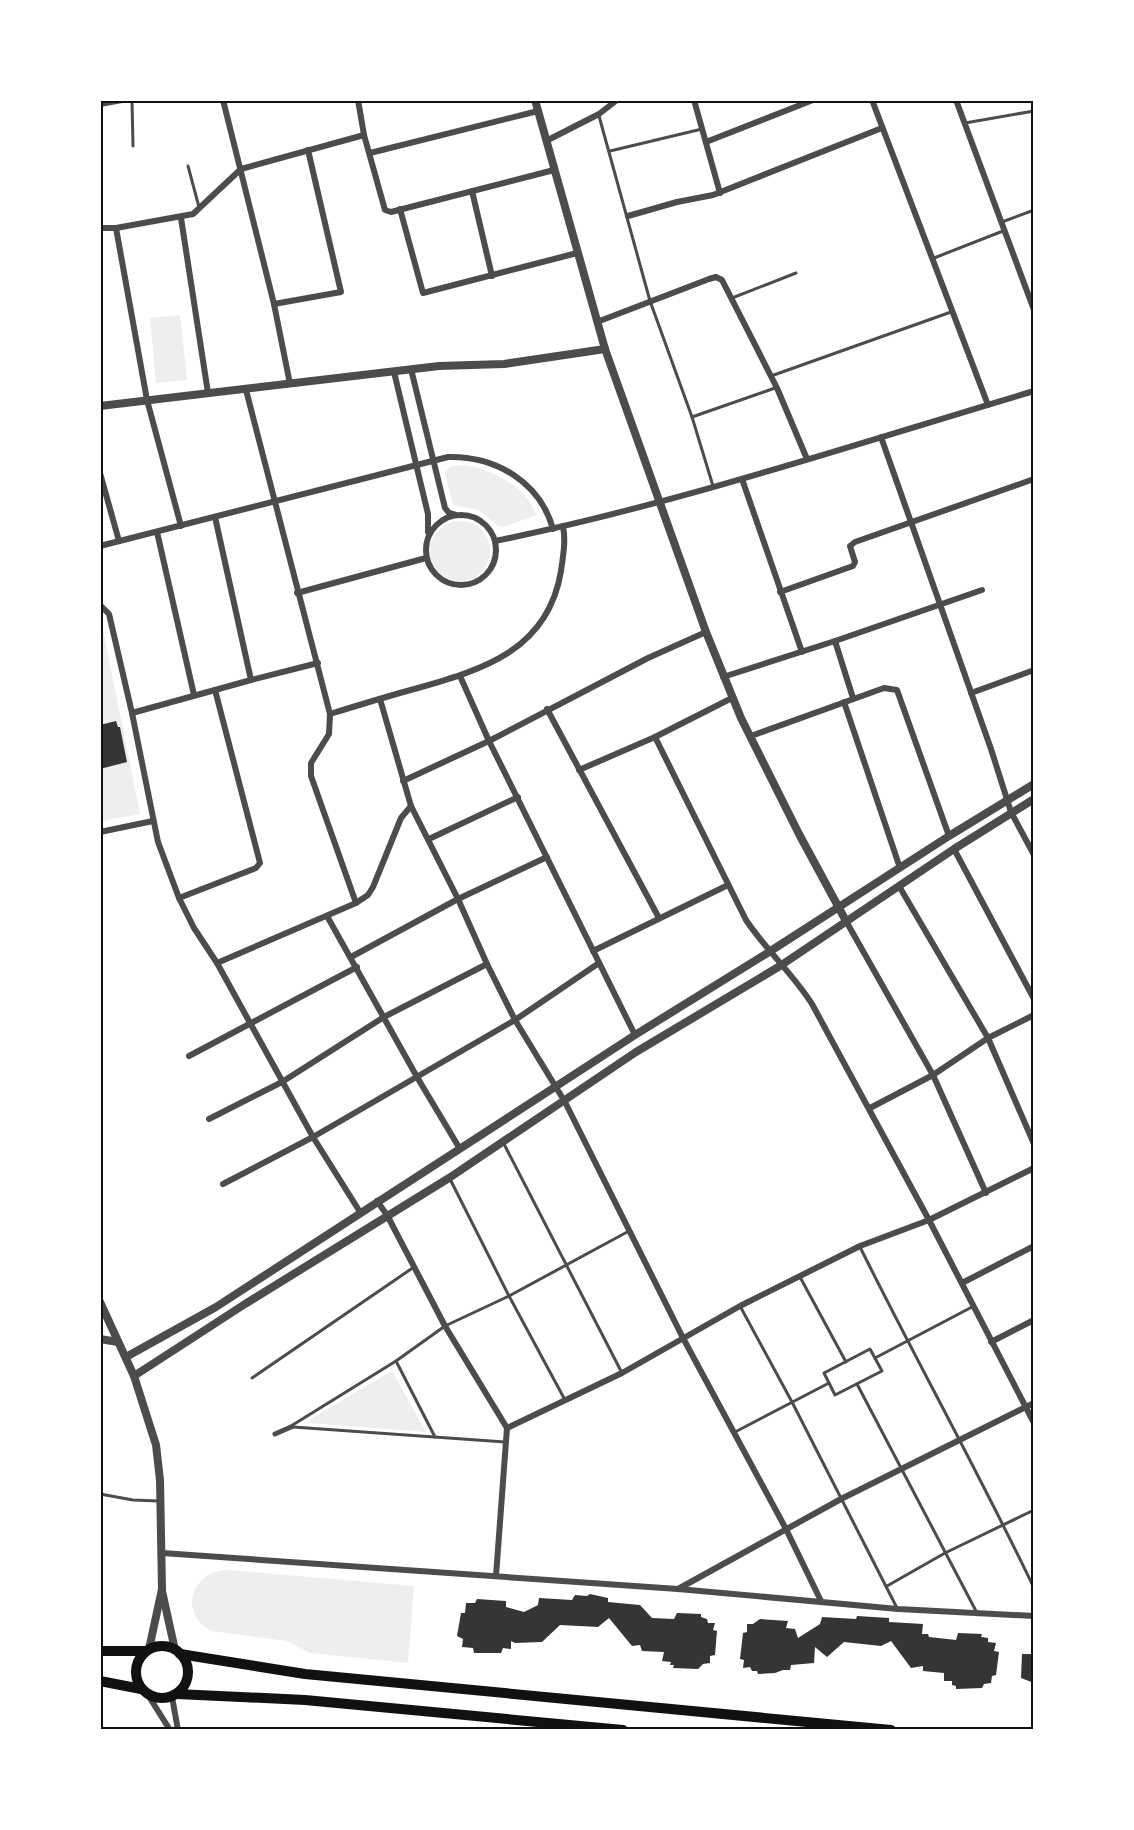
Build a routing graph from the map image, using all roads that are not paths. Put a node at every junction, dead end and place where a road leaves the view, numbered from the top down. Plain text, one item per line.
1 (122, 100) edge
2 (132, 100) edge
3 (223, 100) edge
4 (358, 100) edge
5 (535, 100) edge
6 (617, 100) edge
7 (694, 100) edge
8 (813, 100) edge
9 (872, 100) edge
10 (956, 100) edge
11 (610, 103) edge
12 (799, 103) edge
13 (100, 104) edge
14 (538, 111) junction
15 (1034, 111) edge
16 (599, 114) junction
17 (965, 123) junction
18 (882, 128) junction
19 (702, 129) junction
20 (364, 135) junction
21 (546, 141) junction
22 (706, 142) junction
23 (133, 146) dead end
24 (308, 150) junction
25 (610, 151) junction
26 (370, 153) junction
27 (188, 166) dead end
28 (241, 169) junction
29 (554, 170) junction
30 (472, 191) junction
31 (720, 193) junction
32 (199, 209) junction
33 (400, 209) junction
34 (1034, 210) edge
35 (628, 216) junction
36 (181, 218) junction
37 (1002, 222) junction
38 (100, 228) edge
39 (116, 228) junction
40 (1005, 231) junction
41 (577, 253) junction
42 (933, 259) junction
43 (796, 273) dead end
44 (492, 276) junction
45 (732, 298) junction
46 (650, 301) junction
47 (274, 304) junction
48 (1034, 310) edge
49 (953, 312) junction
50 (597, 322) junction
51 (605, 348) junction
52 (411, 369) junction
53 (394, 372) junction
54 (771, 376) junction
55 (290, 384) junction
56 (777, 388) junction
57 (246, 390) junction
58 (1034, 391) edge
59 (208, 393) junction
60 (147, 400) junction
61 (988, 405) junction
62 (100, 406) edge
63 (692, 417) junction
64 (881, 437) junction
65 (807, 459) junction
66 (433, 460) junction
67 (417, 465) junction
68 (100, 473) edge
69 (742, 479) junction
70 (1034, 479) edge
71 (713, 486) junction
72 (659, 500) junction
73 (274, 502) junction
74 (456, 515) junction
75 (215, 517) junction
76 (910, 522) junction
77 (181, 526) junction
78 (563, 526) junction
79 (553, 529) junction
80 (157, 532) junction
81 (427, 537) junction
82 (495, 541) junction
83 (119, 542) junction
84 (100, 546) edge
85 (426, 558) junction
86 (982, 590) dead end
87 (780, 592) junction
88 (297, 593) junction
89 (100, 605) edge
90 (941, 605) junction
91 (706, 632) junction
92 (835, 641) junction
93 (802, 652) junction
94 (318, 663) junction
95 (1034, 670) edge
96 (460, 676) junction
97 (723, 677) junction
98 (251, 680) junction
99 (215, 690) junction
100 (971, 693) junction
101 (194, 695) junction
102 (732, 698) junction
103 (853, 698) junction
104 (380, 699) junction
105 (844, 702) junction
106 (547, 709) junction
107 (132, 713) junction
108 (330, 714) junction
109 (751, 736) junction
110 (655, 737) junction
111 (489, 741) junction
112 (579, 770) junction
113 (403, 781) junction
114 (1034, 784) edge
115 (518, 797) junction
116 (1034, 799) edge
117 (1008, 800) junction
118 (411, 806) junction
119 (1011, 812) junction
120 (153, 821) junction
121 (100, 832) edge
122 (949, 836) junction
123 (429, 839) junction
124 (954, 849) junction
125 (1034, 855) edge
126 (547, 857) junction
127 (900, 868) junction
128 (728, 885) junction
129 (899, 886) junction
130 (179, 898) junction
131 (458, 899) junction
132 (356, 903) junction
133 (838, 906) junction
134 (327, 916) junction
135 (659, 918) junction
136 (846, 921) junction
137 (593, 951) junction
138 (769, 952) junction
139 (351, 957) junction
140 (217, 963) junction
141 (599, 963) junction
142 (487, 964) junction
143 (780, 966) junction
144 (357, 967) junction
145 (1034, 999) edge
146 (1034, 1015) edge
147 (384, 1017) junction
148 (514, 1020) junction
149 (250, 1024) junction
150 (635, 1035) junction
151 (988, 1038) junction
152 (189, 1056) dead end
153 (933, 1075) junction
154 (417, 1077) junction
155 (282, 1082) junction
156 (556, 1086) junction
157 (565, 1101) junction
158 (870, 1108) junction
159 (209, 1119) dead end
160 (313, 1137) junction
161 (503, 1143) junction
162 (1034, 1144) edge
163 (460, 1149) junction
164 (1034, 1168) edge
165 (449, 1178) junction
166 (223, 1184) dead end
167 (986, 1193) junction
168 (377, 1201) junction
169 (360, 1212) junction
170 (387, 1215) junction
171 (929, 1220) junction
172 (629, 1231) junction
173 (860, 1246) junction
174 (1034, 1246) edge
175 (565, 1265) junction
176 (414, 1267) junction
177 (800, 1277) junction
178 (962, 1283) junction
179 (509, 1296) junction
180 (100, 1302) edge
181 (740, 1306) junction
182 (974, 1306) junction
183 (1034, 1320) edge
184 (446, 1326) junction
185 (683, 1338) junction
186 (100, 1339) edge
187 (907, 1341) junction
188 (118, 1342) junction
189 (991, 1342) junction
190 (126, 1357) junction
191 (875, 1358) junction
192 (396, 1361) junction
193 (846, 1362) junction
194 (622, 1373) junction
195 (134, 1376) junction
196 (252, 1378) dead end
197 (829, 1383) junction
198 (857, 1384) junction
199 (565, 1401) junction
200 (792, 1402) junction
201 (1034, 1403) edge
202 (1025, 1408) junction
203 (1034, 1423) edge
204 (291, 1427) junction
205 (507, 1428) junction
206 (733, 1433) junction
207 (275, 1434) dead end
208 (435, 1437) junction
209 (959, 1438) junction
210 (506, 1442) junction
211 (901, 1469) junction
212 (100, 1494) edge
213 (841, 1499) junction
214 (161, 1501) junction
215 (1034, 1510) edge
216 (1003, 1524) junction
217 (786, 1529) junction
218 (162, 1553) junction
219 (945, 1553) junction
220 (496, 1576) junction
221 (887, 1586) junction
222 (162, 1588) junction
223 (1034, 1588) edge
224 (678, 1589) junction
225 (821, 1601) junction
226 (898, 1609) junction
227 (977, 1613) junction
228 (1034, 1616) edge
229 (147, 1650) junction
230 (100, 1651) edge
231 (178, 1652) junction
232 (100, 1681) edge
233 (145, 1692) junction
234 (175, 1695) junction
235 (170, 1730) edge
236 (178, 1730) edge
237 (623, 1730) edge
238 (891, 1730) edge

1 - 13 street
2 - 23 lane
3 - 28 street
4 - 20 street
5 - 14 street
6 - 11 street
7 - 19 street
8 - 12 street
9 - 18 street
10 - 17 street
11 - 16 street
12 - 22 street
14 - 21 street
14 - 26 street
15 - 17 lane
16 - 21 street
16 - 25 lane
17 - 37 street
18 - 31 street
18 - 42 street
19 - 22 street
19 - 25 lane
20 - 24 street
20 - 26 street
21 - 29 street
22 - 31 street
24 - 28 street
24 - 47 street
25 - 35 lane
26 - 33 street
27 - 32 lane
28 - 32 street
28 - 47 street
29 - 30 street
29 - 41 street
30 - 33 street
30 - 44 street
31 - 35 street
32 - 36 street
33 - 44 street
34 - 37 lane
35 - 46 lane
36 - 39 street
36 - 59 street
37 - 40 street
38 - 39 street
39 - 60 street
40 - 42 lane
40 - 48 street
41 - 44 street
41 - 50 street
42 - 49 street
43 - 45 lane
45 - 46 street
45 - 54 street
46 - 50 street
46 - 63 lane
47 - 55 street
49 - 54 lane
49 - 61 street
50 - 51 street
51 - 52 street
51 - 72 street
52 - 53 street
52 - 66 street
53 - 55 street
53 - 67 street
54 - 56 street
55 - 57 street
56 - 63 lane
56 - 65 street
57 - 59 street
57 - 73 street
58 - 61 street
59 - 60 street
60 - 62 street
60 - 77 street
61 - 64 street
63 - 71 lane
64 - 65 street
64 - 76 street
65 - 69 street
66 - 67 street
66 - 74 street
66 - 79 street
67 - 73 street
67 - 81 street
68 - 83 street
69 - 71 street
69 - 87 street
70 - 76 street
71 - 72 street
72 - 78 street
72 - 91 street
73 - 75 street
73 - 88 street
74 - 81 street
74 - 82 street
75 - 77 street
75 - 98 street
76 - 87 street
76 - 90 street
77 - 80 street
78 - 79 street
78 - 96 street
79 - 82 street
80 - 83 street
80 - 101 street
81 - 85 street
82 - 85 street
83 - 84 street
85 - 88 street
86 - 90 street
87 - 93 street
88 - 94 street
89 - 107 street
90 - 92 street
90 - 100 street
91 - 97 street
91 - 106 street
92 - 93 street
92 - 103 street
93 - 97 street
94 - 98 street
94 - 108 street
95 - 100 street
96 - 104 street
96 - 111 street
97 - 102 street
98 - 99 street
99 - 101 street
99 - 130 street
100 - 117 street
101 - 107 street
102 - 109 street
102 - 110 street
103 - 105 street
103 - 122 street
104 - 108 street
104 - 113 street
105 - 109 street
105 - 127 street
106 - 111 street
106 - 112 street
107 - 120 street
108 - 132 street
109 - 133 street
110 - 112 street
110 - 128 street
111 - 113 street
111 - 115 street
112 - 135 street
113 - 118 street
114 - 117 street
115 - 123 street
115 - 126 street
116 - 119 street
117 - 119 street
117 - 122 street
118 - 123 street
118 - 132 street
119 - 124 street
119 - 125 street
120 - 121 street
120 - 130 street
122 - 127 street
123 - 131 street
124 - 129 street
124 - 145 street
126 - 131 street
126 - 137 street
127 - 133 street
128 - 135 street
128 - 138 street
129 - 136 street
129 - 151 street
130 - 140 street
131 - 139 street
131 - 142 street
132 - 134 street
133 - 136 street
133 - 138 street
134 - 139 street
134 - 140 street
135 - 137 street
136 - 143 street
136 - 153 street
137 - 141 street
138 - 143 street
138 - 150 street
139 - 144 street
140 - 149 street
141 - 148 street
141 - 150 street
142 - 147 street
142 - 148 street
143 - 157 street
143 - 158 street
144 - 147 street
144 - 149 street
146 - 151 street
147 - 154 street
147 - 155 street
148 - 154 street
148 - 156 street
149 - 152 street
149 - 155 street
150 - 156 street
151 - 153 street
151 - 162 street
153 - 158 street
153 - 167 street
154 - 160 street
154 - 163 street
155 - 159 street
155 - 160 street
156 - 157 street
156 - 163 street
157 - 161 street
157 - 172 street
158 - 171 street
160 - 166 street
160 - 169 street
161 - 165 street
161 - 175 lane
163 - 168 street
164 - 167 street
165 - 170 street
165 - 179 lane
167 - 171 street
168 - 169 street
168 - 170 street
169 - 190 street
170 - 176 street
170 - 195 street
171 - 173 street
171 - 178 street
172 - 175 lane
172 - 185 street
173 - 177 street
173 - 187 lane
174 - 178 street
175 - 179 lane
175 - 194 lane
176 - 184 street
176 - 196 lane
177 - 181 street
177 - 193 lane
178 - 182 street
179 - 184 lane
179 - 199 lane
180 - 188 street
181 - 185 street
181 - 200 lane
182 - 187 lane
182 - 189 street
183 - 189 street
184 - 192 lane
184 - 205 street
185 - 194 street
185 - 206 street
186 - 188 street
187 - 191 lane
187 - 209 lane
188 - 190 street
189 - 202 street
190 - 195 street
191 - 193 lane
191 - 198 lane
192 - 204 lane
192 - 208 lane
193 - 197 lane
194 - 199 street
195 - 214 street
197 - 198 lane
197 - 200 lane
198 - 211 lane
199 - 205 street
200 - 206 lane
200 - 213 lane
201 - 202 street
202 - 203 street
202 - 209 street
204 - 207 street
204 - 208 lane
205 - 210 street
206 - 217 street
208 - 210 lane
209 - 211 street
209 - 216 lane
210 - 220 street
211 - 213 street
211 - 219 lane
212 - 214 lane
213 - 217 street
213 - 221 lane
214 - 218 street
215 - 216 lane
216 - 219 lane
216 - 223 lane
217 - 224 street
217 - 225 street
218 - 220 street
218 - 222 street
219 - 221 lane
219 - 227 lane
220 - 224 street
221 - 226 lane
222 - 229 street
222 - 231 street
224 - 225 street
225 - 226 street
226 - 227 street
227 - 228 street
229 - 230 main road
229 - 231 main road
229 - 233 main road
231 - 234 main road
231 - 238 main road
232 - 233 main road
233 - 234 main road
233 - 235 street
234 - 236 street
234 - 237 main road

